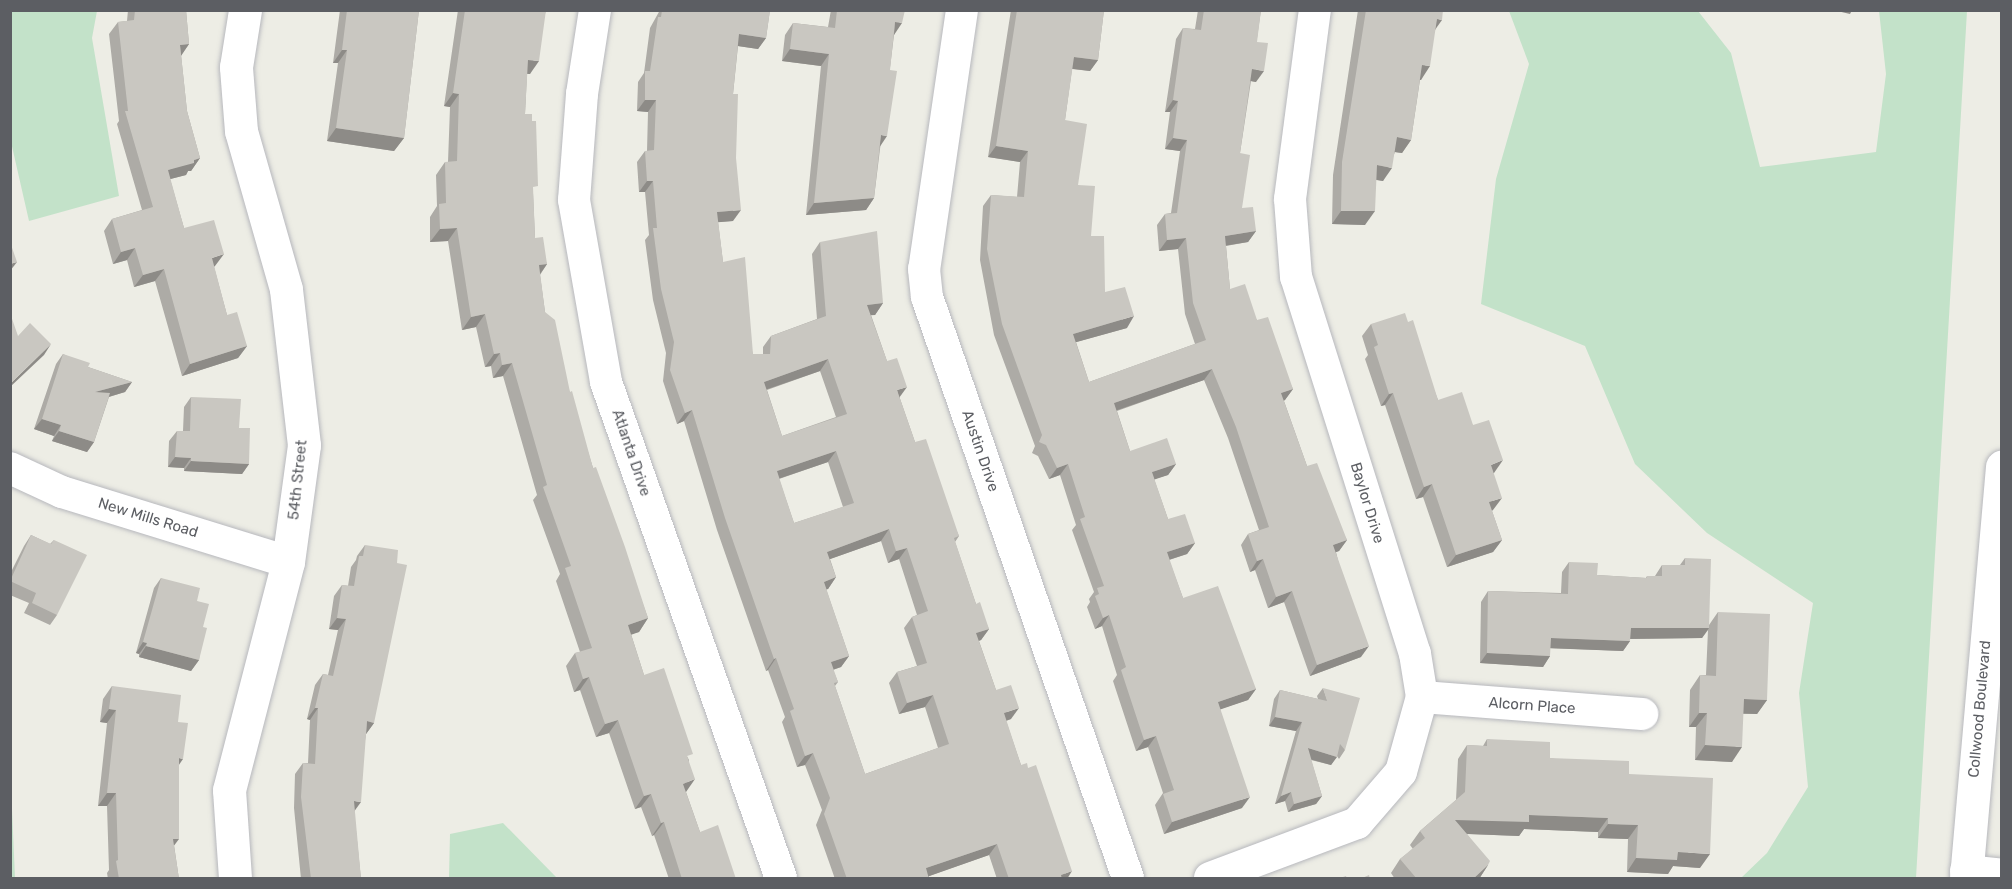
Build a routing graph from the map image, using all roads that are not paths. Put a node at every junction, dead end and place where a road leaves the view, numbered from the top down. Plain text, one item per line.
1 (245, 10) edge
2 (595, 10) edge
3 (962, 10) edge
4 (1315, 10) edge
5 (2001, 467) edge
6 (10, 468) edge
7 (288, 562) junction
8 (1422, 697) junction
9 (1642, 714) dead end
10 (1966, 875) edge
11 (2001, 875) edge
12 (235, 879) edge
13 (781, 879) edge
14 (1128, 879) edge
15 (1210, 879) edge

1 - 7 street, 54th Street
2 - 13 street, Atlanta Drive
3 - 14 street, Austin Drive
4 - 8 street, Baylor Drive
5 - 10 street, Collwood Boulevard
6 - 7 street, New Mills Road
7 - 12 street, 54th Street
8 - 9 street, Alcorn Place
8 - 15 street, Baylor Drive
10 - 11 street

